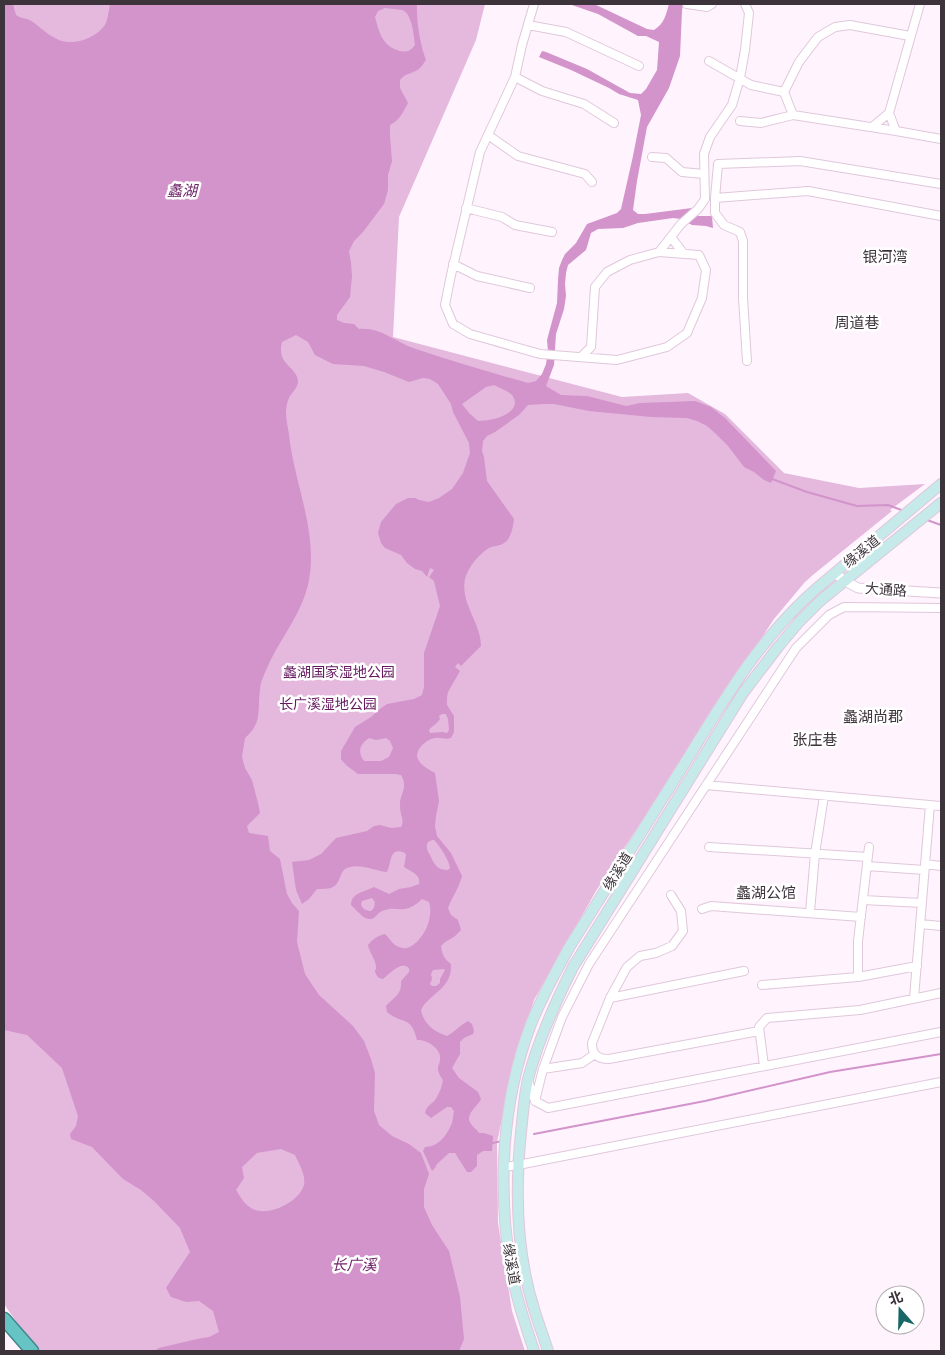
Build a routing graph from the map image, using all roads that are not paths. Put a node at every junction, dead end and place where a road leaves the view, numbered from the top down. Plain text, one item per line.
1 (534, 4) edge
2 (687, 4) edge
3 (712, 4) edge
4 (745, 4) edge
5 (920, 4) edge
6 (528, 24) junction
7 (910, 36) junction
8 (709, 61) dead end
9 (639, 66) dead end
10 (516, 77) junction
11 (740, 78) junction
12 (784, 92) junction
13 (889, 113) junction
14 (793, 115) junction
15 (740, 121) dead end
16 (614, 122) dead end
17 (872, 127) junction
18 (896, 131) junction
19 (488, 135) junction
20 (941, 139) edge
21 (652, 157) dead end
22 (704, 174) junction
23 (592, 182) dead end
24 (941, 184) edge
25 (715, 198) junction
26 (466, 208) junction
27 (941, 216) edge
28 (552, 232) dead end
29 (671, 237) junction
30 (659, 252) junction
31 (683, 253) junction
32 (453, 264) junction
33 (530, 288) dead end
34 (591, 347) junction
35 (581, 357) junction
36 (599, 359) junction
37 (747, 361) dead end
38 (941, 484) edge
39 (938, 506) edge
40 (835, 573) junction
41 (845, 581) junction
42 (941, 593) edge
43 (941, 608) edge
44 (706, 785) junction
45 (824, 796) junction
46 (930, 805) junction
47 (941, 806) edge
48 (869, 847) dead end
49 (709, 848) dead end
50 (815, 854) junction
51 (868, 857) junction
52 (867, 866) junction
53 (941, 866) edge
54 (925, 867) junction
55 (671, 895) dead end
56 (863, 900) junction
57 (922, 903) junction
58 (702, 909) dead end
59 (810, 912) junction
60 (861, 917) junction
61 (920, 924) junction
62 (941, 926) edge
63 (917, 966) junction
64 (744, 971) dead end
65 (858, 977) junction
66 (762, 985) dead end
67 (941, 993) edge
68 (610, 998) junction
69 (914, 998) junction
70 (759, 1031) junction
71 (941, 1032) edge
72 (595, 1054) junction
73 (764, 1066) junction
74 (543, 1069) junction
75 (528, 1080) junction
76 (941, 1082) edge
77 (535, 1101) junction
78 (518, 1165) junction
79 (504, 1167) junction
80 (4, 1319) edge
81 (30, 1351) edge
82 (534, 1351) edge
83 (548, 1351) edge

1 - 6 street
2 - 3 street
4 - 11 street
5 - 7 street
6 - 9 street
6 - 10 street
7 - 12 street
7 - 13 street
8 - 11 street
10 - 16 street
10 - 19 street
11 - 12 street
11 - 22 street
12 - 14 street
13 - 17 street
13 - 18 street
14 - 15 street
14 - 17 street
17 - 18 street
18 - 20 street
19 - 23 street
19 - 26 street
21 - 22 street
22 - 29 street
24 - 25 street
25 - 27 street
25 - 37 street
26 - 28 street
26 - 32 street
29 - 30 street
29 - 31 street
30 - 31 street
30 - 34 street
31 - 36 street
32 - 33 street
32 - 35 street
34 - 35 street
34 - 36 street
35 - 36 street
38 - 40 main road, 缘溪道
39 - 41 main road, 缘溪道
40 - 41 street, 大通路
40 - 79 main road, 缘溪道
41 - 42 street, 大通路
41 - 75 main road, 缘溪道
43 - 44 street
44 - 45 street
44 - 74 street
45 - 46 street
45 - 50 street
46 - 47 street
46 - 54 street
48 - 51 street
49 - 50 street
50 - 51 street
50 - 59 street
51 - 52 street
52 - 54 street
52 - 56 street
53 - 54 street
54 - 57 street
55 - 68 street
56 - 57 street
56 - 60 street
57 - 61 street
58 - 59 street
59 - 60 street
60 - 65 street
61 - 62 street
61 - 63 street
63 - 65 street
63 - 69 street
64 - 68 street
65 - 66 street
67 - 69 street
68 - 72 street
69 - 70 street
70 - 72 street
70 - 73 street
71 - 73 street
72 - 74 street
73 - 77 street
74 - 77 street
75 - 77 street
75 - 78 main road, 缘溪道
76 - 78 street
78 - 79 street
78 - 83 main road, 缘溪道
79 - 82 main road, 缘溪道
80 - 81 highway

